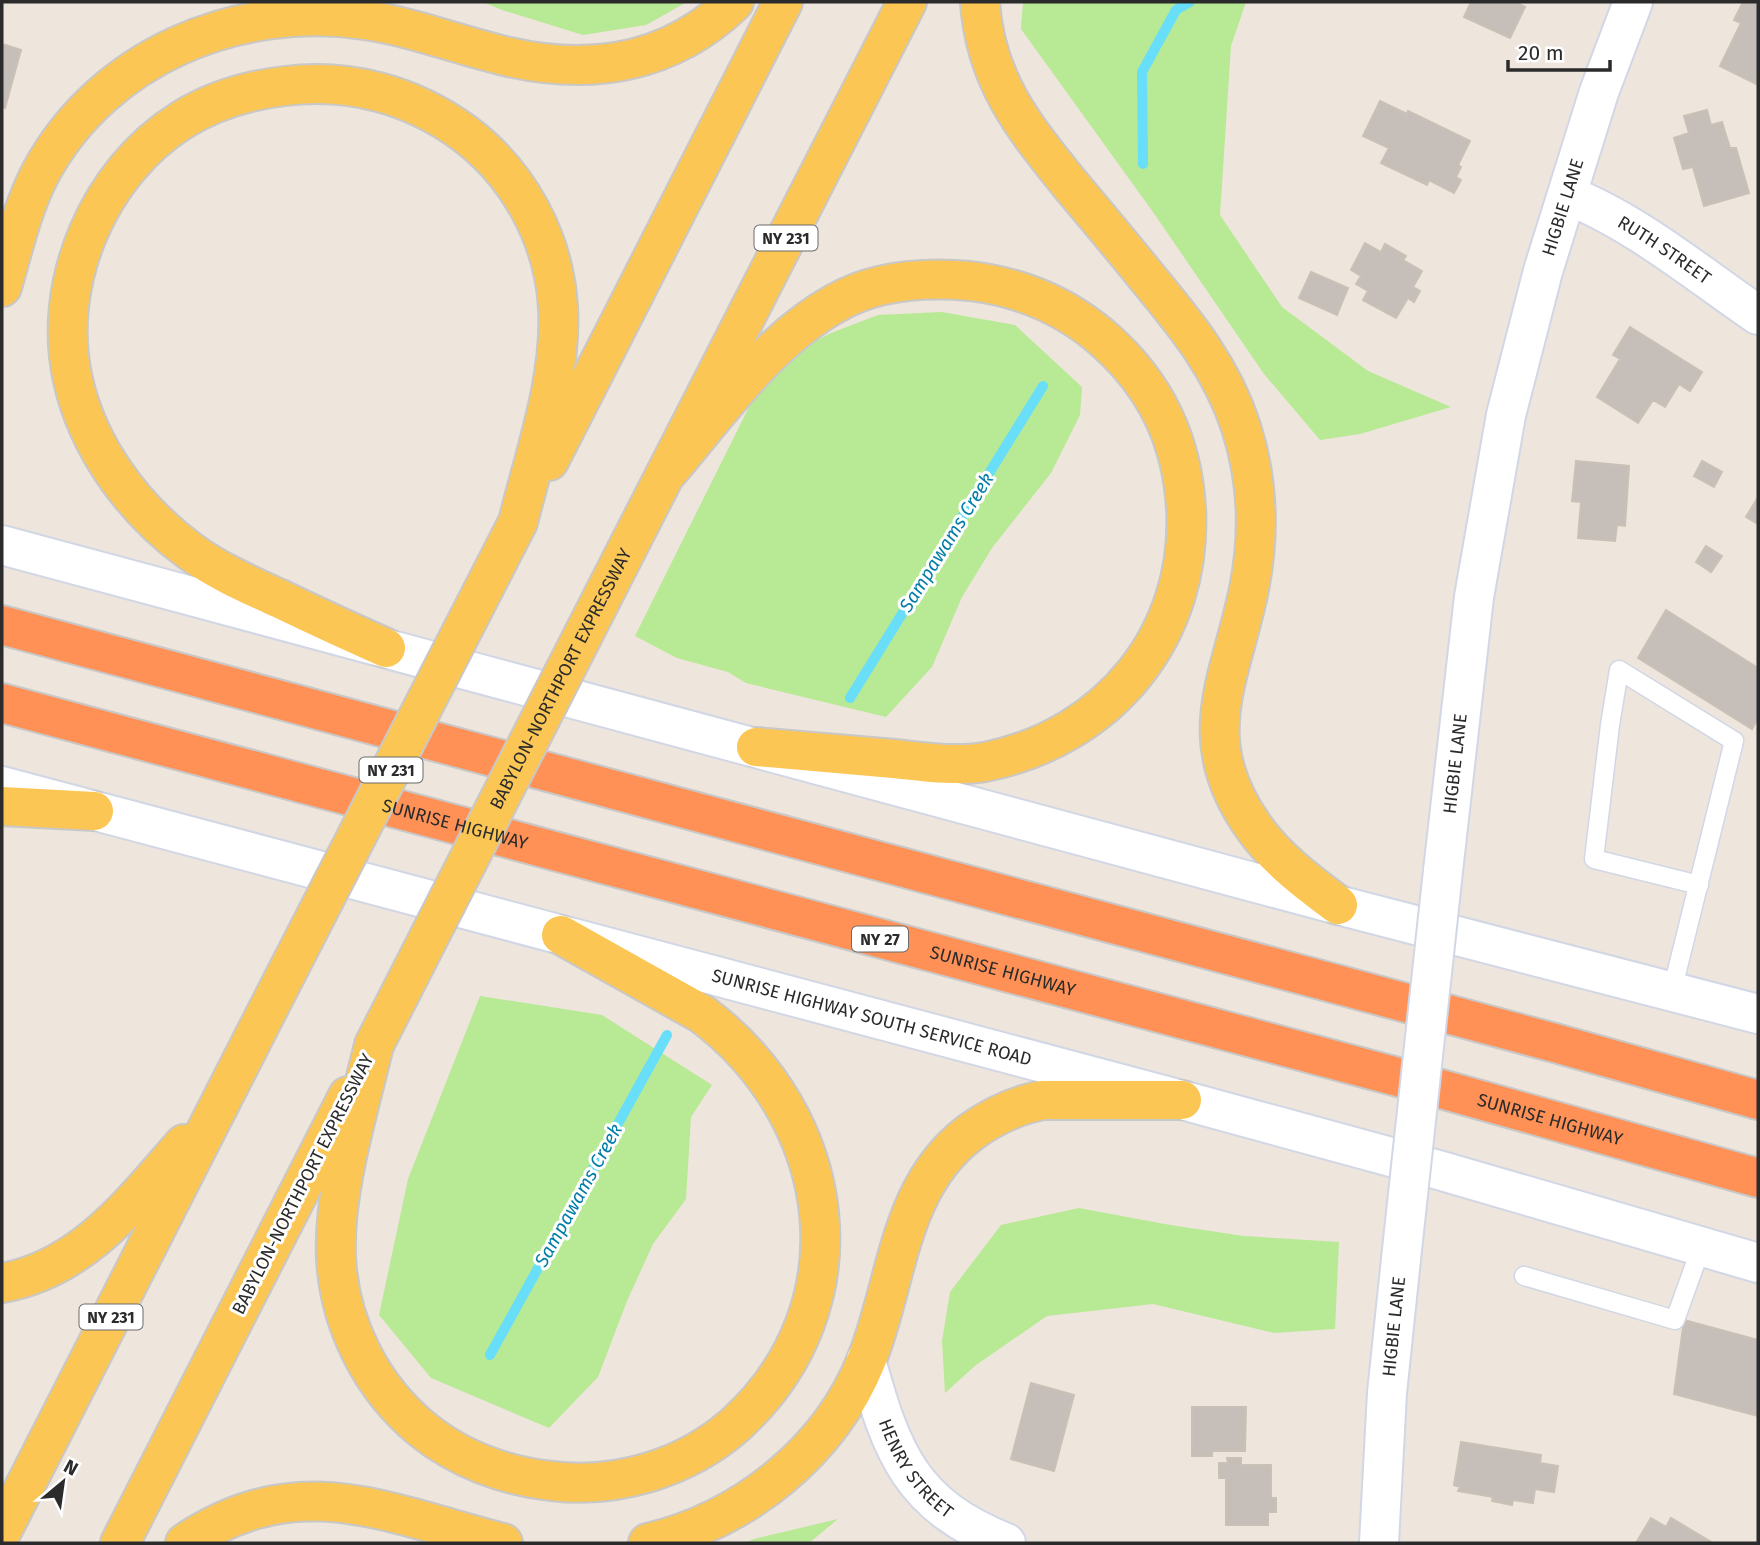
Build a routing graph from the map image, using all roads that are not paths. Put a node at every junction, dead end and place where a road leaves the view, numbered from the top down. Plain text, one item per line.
1 (734, 2) edge
2 (783, 2) edge
3 (907, 2) edge
4 (980, 2) edge
5 (1633, 2) edge
6 (1567, 195) junction
7 (2, 287) edge
8 (1758, 315) edge
9 (666, 474) junction
10 (518, 522) junction
11 (2, 545) edge
12 (2, 625) edge
13 (386, 649) junction
14 (2, 703) edge
15 (757, 747) junction
16 (2, 786) edge
17 (2, 806) edge
18 (94, 811) junction
19 (1699, 885) junction
20 (1338, 905) junction
21 (561, 935) junction
22 (1672, 991) junction
23 (1758, 1014) edge
24 (374, 1045) junction
25 (1182, 1100) junction
26 (1758, 1100) edge
27 (220, 1103) junction
28 (1758, 1178) edge
29 (1702, 1245) junction
30 (1758, 1263) edge
31 (1524, 1276) dead end
32 (2, 1283) edge
33 (866, 1360) junction
34 (2, 1531) edge
35 (120, 1543) edge
36 (185, 1543) edge
37 (503, 1543) edge
38 (648, 1543) edge
39 (1006, 1543) edge
40 (1379, 1543) edge

1 - 7 main road
2 - 10 main road, NY 231
3 - 9 main road, BABYLON-NORTHPORT EXPRESSWAY / NY 231
4 - 20 main road
5 - 6 main road, HIGBIE LANE
6 - 8 main road, RUTH STREET
6 - 40 main road, HIGBIE LANE, bridge
9 - 15 main road
9 - 24 main road, BABYLON-NORTHPORT EXPRESSWAY / NY 231, bridge
10 - 13 main road
10 - 27 main road, NY 231, bridge
11 - 13 main road
12 - 26 highway
13 - 15 main road
14 - 28 highway, SUNRISE HIGHWAY / NY 27
15 - 20 main road
16 - 18 main road
17 - 18 main road
18 - 21 main road
19 - 19 lane
19 - 22 lane
20 - 22 main road
21 - 24 main road
21 - 25 main road, SUNRISE HIGHWAY SOUTH SERVICE ROAD
22 - 23 main road
24 - 35 main road, BABYLON-NORTHPORT EXPRESSWAY / NY 231
25 - 29 main road
25 - 33 main road
27 - 32 main road
27 - 34 main road, NY 231
29 - 30 main road
29 - 31 lane
33 - 38 main road
33 - 39 main road, HENRY STREET
36 - 37 main road

